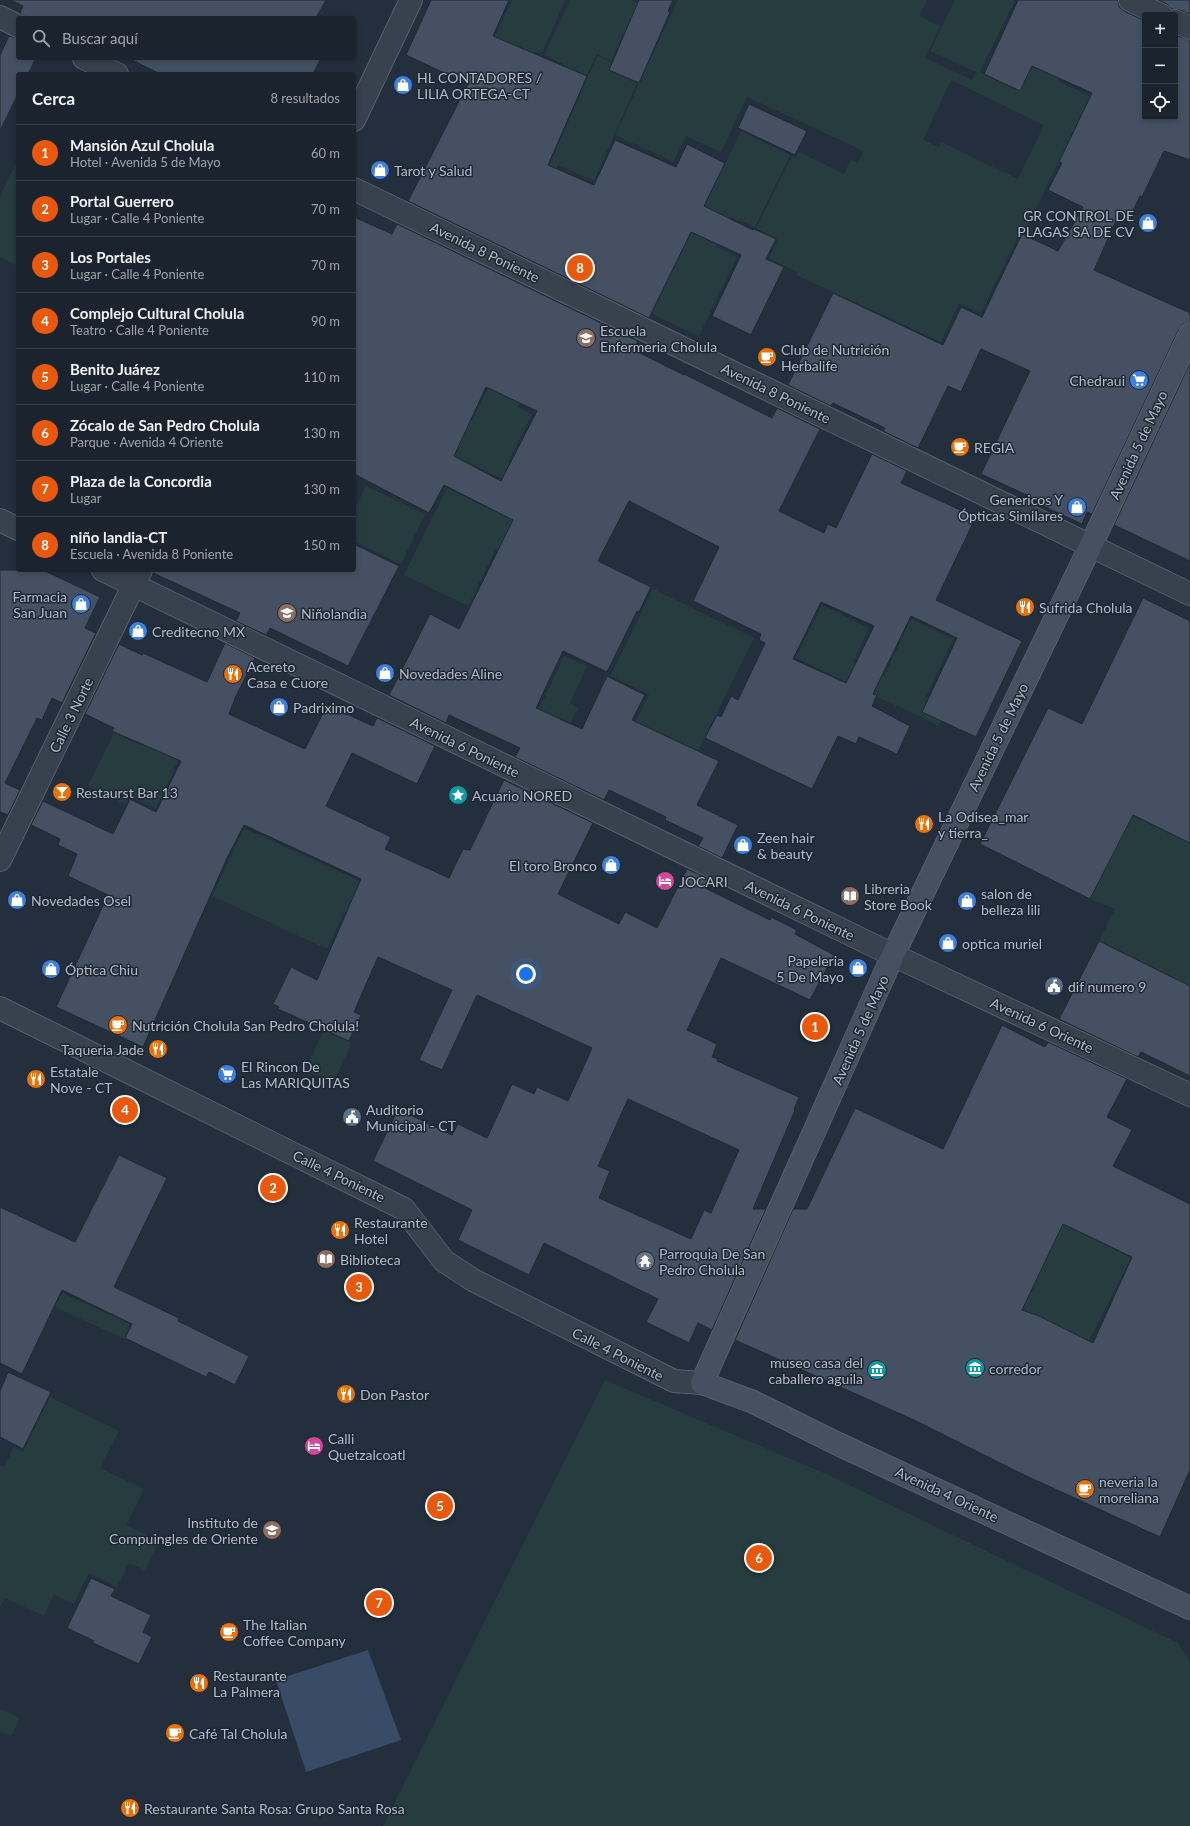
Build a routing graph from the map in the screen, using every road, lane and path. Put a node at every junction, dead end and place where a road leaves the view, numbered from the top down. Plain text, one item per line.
1 (412, 0) edge
2 (1130, 0) edge
3 (1155, 12) edge
4 (0, 17) edge
5 (1178, 22) edge
6 (16, 25) edge
7 (1190, 28) edge
8 (88, 60) edge
9 (113, 72) edge
10 (356, 116) edge
11 (356, 190) edge
12 (1190, 334) edge
13 (0, 520) edge
14 (16, 528) edge
15 (1091, 545) junction
16 (112, 572) edge
17 (138, 578) edge
18 (1190, 594) edge
19 (0, 860) edge
20 (893, 955) junction
21 (0, 1008) edge
22 (1190, 1095) edge
23 (702, 1383) junction
24 (1190, 1608) edge

1 - 10 street
2 - 3 street
4 - 6 street
5 - 7 street
8 - 9 street
11 - 15 street, Avenida 8 Poniente
12 - 15 street, Avenida 5 de Mayo
13 - 14 street
15 - 18 street, Avenida 8 Poniente
15 - 20 street, Avenida 5 de Mayo
16 - 17 street, Avenida 6 Poniente
17 - 19 street, Calle 3 Norte
17 - 20 street, Avenida 6 Poniente
20 - 22 street, Avenida 6 Oriente
20 - 23 street, Avenida 5 de Mayo
21 - 23 street, Calle 4 Poniente
23 - 24 street, Avenida 4 Oriente

